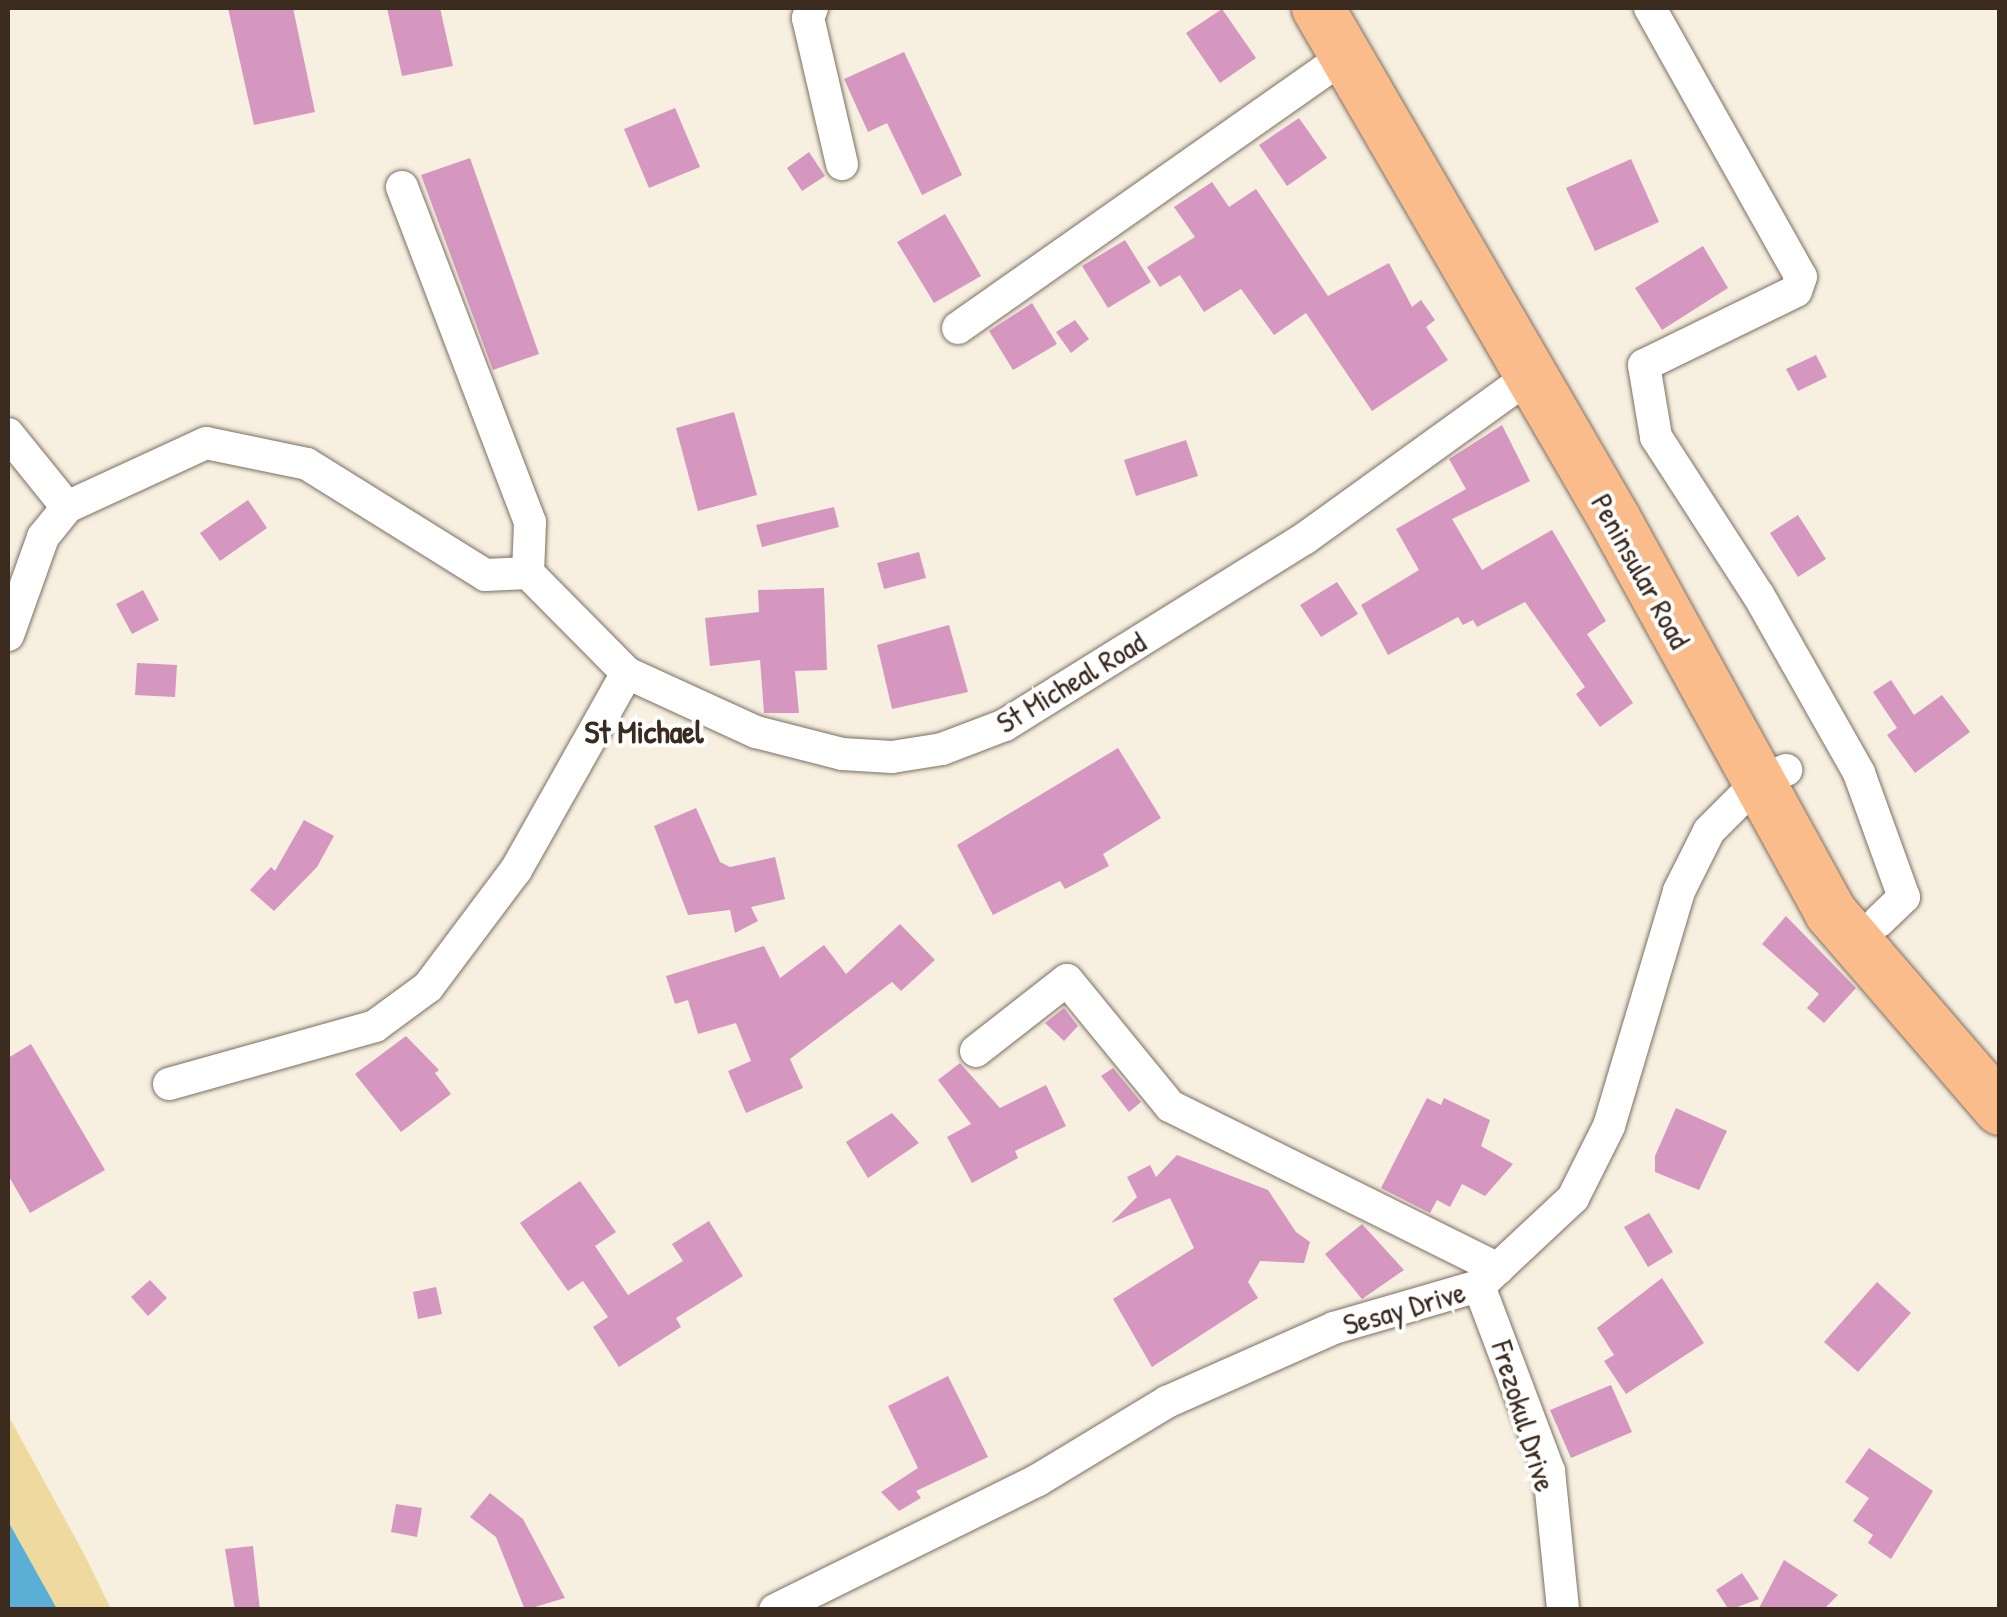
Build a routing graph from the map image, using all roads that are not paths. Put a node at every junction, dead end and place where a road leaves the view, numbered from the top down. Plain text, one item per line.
1 (812, 8) edge
2 (1318, 8) edge
3 (1650, 8) edge
4 (1351, 32) edge
5 (842, 164) dead end
6 (402, 187) dead end
7 (958, 328) dead end
8 (1530, 376) junction
9 (8, 434) edge
10 (67, 506) junction
11 (528, 573) junction
12 (8, 636) edge
13 (628, 673) junction
14 (1771, 776) junction
15 (1879, 922) junction
16 (976, 1052) dead end
17 (2000, 1066) edge
18 (169, 1084) dead end
19 (2000, 1109) edge
20 (1489, 1277) junction
21 (775, 1610) edge
22 (1563, 1610) edge

1 - 5 street
2 - 4 main road, Peninsular Road
3 - 15 street
4 - 7 street
4 - 8 main road, Peninsular Road
4 - 14 main road, Peninsular Road
6 - 11 street
8 - 13 street, St Micheal Road
8 - 14 main road, Peninsular Road
9 - 10 street
10 - 11 street
10 - 12 street
11 - 13 street, St Micheal Road
13 - 18 street
14 - 15 main road, Peninsular Road
14 - 19 main road, Peninsular Road
14 - 20 street, Sesay Drive
15 - 17 main road, Peninsular Road
16 - 20 street
20 - 21 street, Sesay Drive
20 - 22 street, Frezokul Drive

